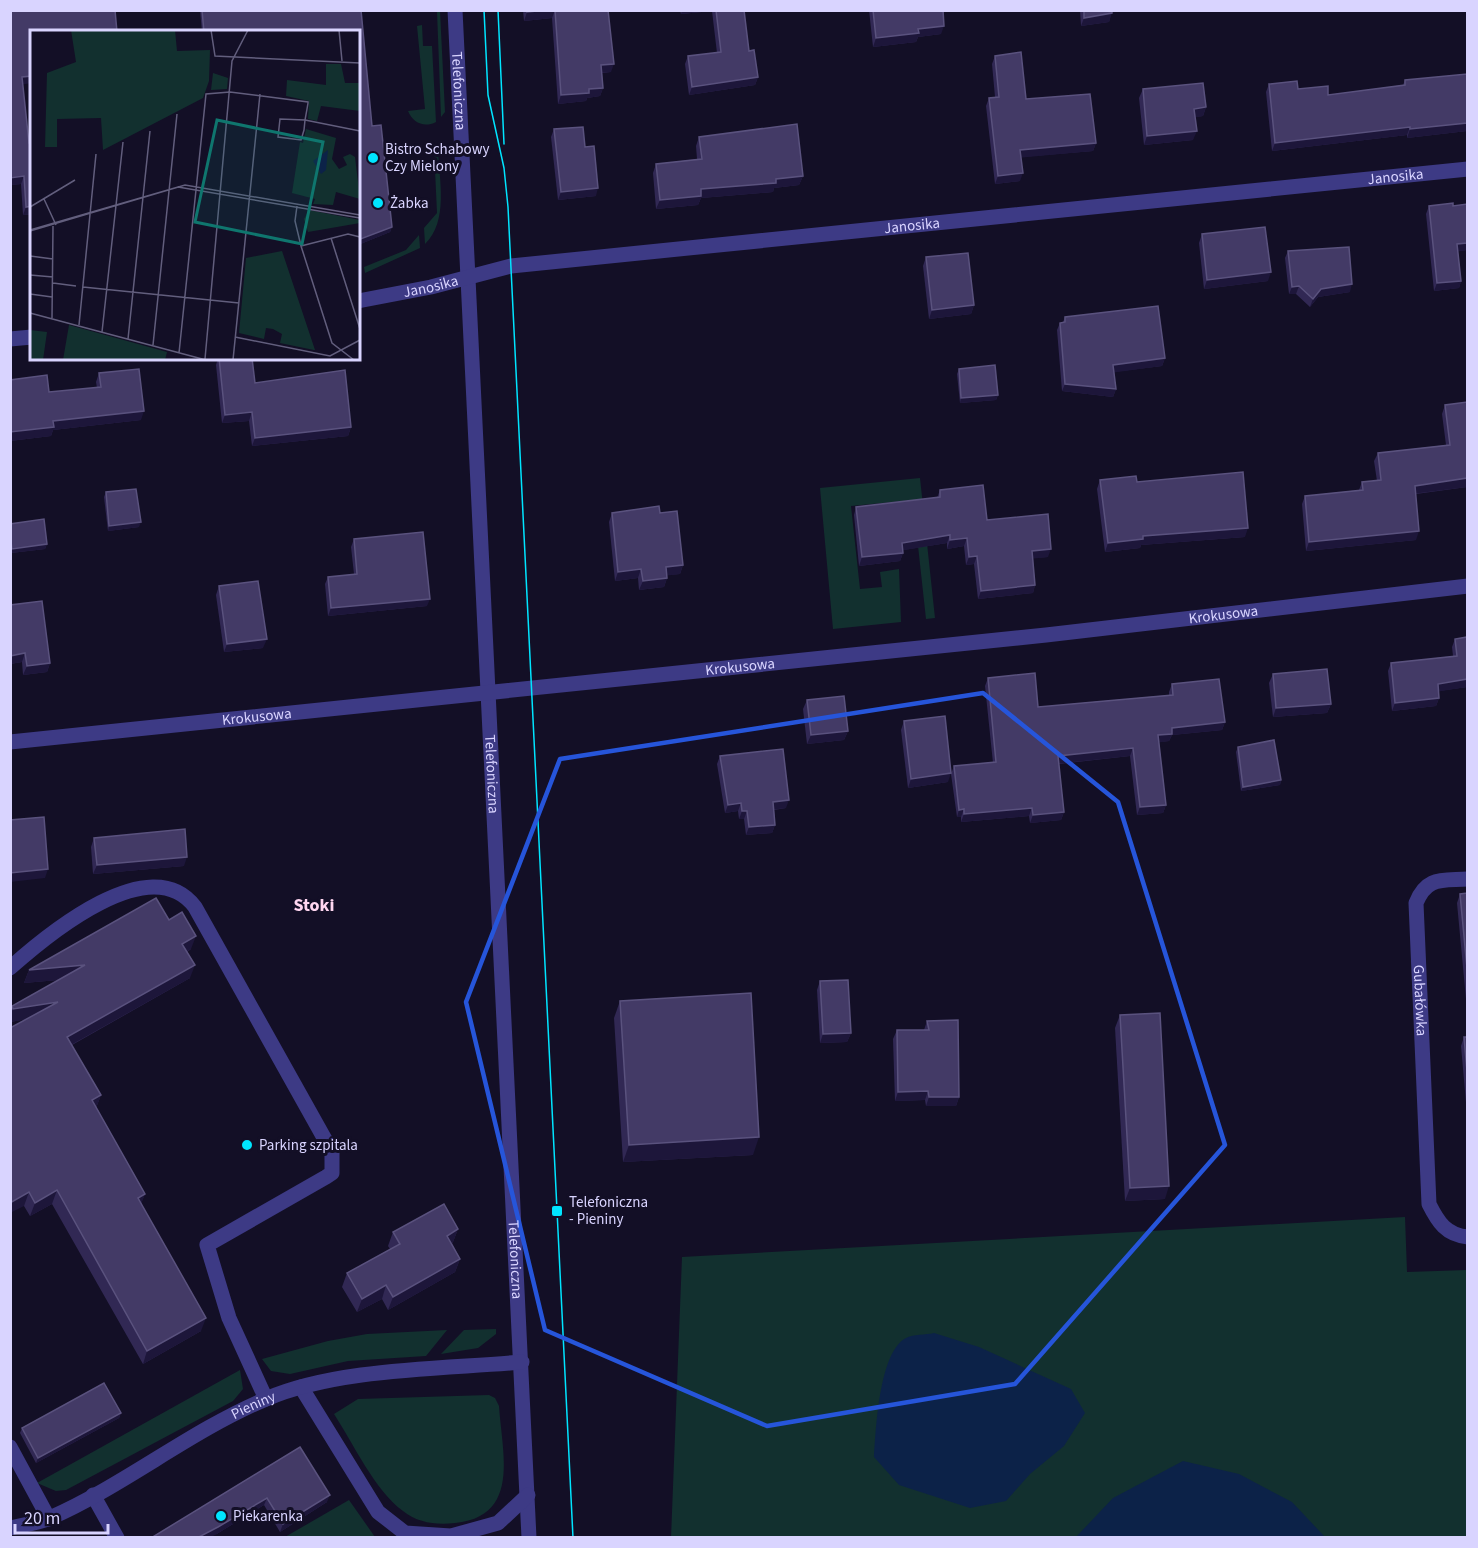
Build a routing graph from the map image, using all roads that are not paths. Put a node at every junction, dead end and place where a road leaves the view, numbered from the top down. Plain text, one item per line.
1 (455, 10) edge
2 (1467, 170) edge
3 (468, 278) junction
4 (360, 301) edge
5 (30, 337) edge
6 (10, 339) edge
7 (1467, 586) edge
8 (488, 691) junction
9 (10, 742) edge
10 (1467, 879) edge
11 (10, 968) edge
12 (1467, 1236) edge
13 (522, 1362) junction
14 (301, 1387) junction
15 (266, 1399) junction
16 (10, 1447) edge
17 (93, 1495) junction
18 (528, 1495) junction
19 (49, 1519) junction
20 (10, 1528) edge
21 (117, 1538) edge
22 (529, 1538) edge

1 - 3 street, Telefoniczna
2 - 3 street, Janosika
3 - 4 street, Janosika
3 - 8 street, Telefoniczna
5 - 6 street
7 - 8 street, Krokusowa
8 - 9 street, Krokusowa
8 - 13 street, Telefoniczna
10 - 12 street, Gubałówka
11 - 15 street
13 - 14 street, Pieniny
13 - 18 street, Telefoniczna
14 - 15 street, Pieniny
14 - 18 street
15 - 17 street, Pieniny
16 - 19 street
17 - 19 street, Pieniny
17 - 21 street
18 - 22 street, Telefoniczna
19 - 20 street, Pieniny

